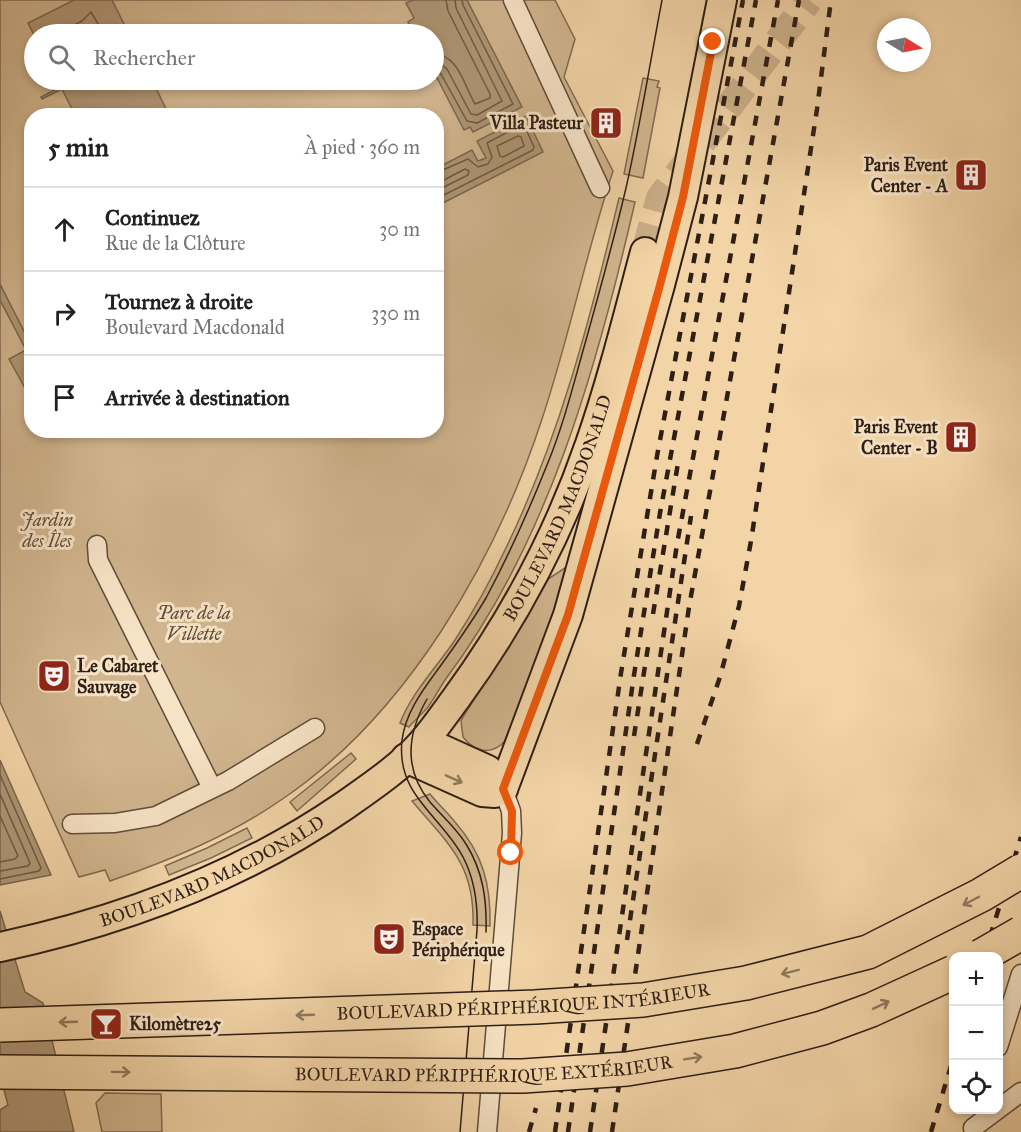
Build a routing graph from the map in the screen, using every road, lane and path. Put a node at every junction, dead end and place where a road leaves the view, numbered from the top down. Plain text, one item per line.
1 (513, 0) edge
2 (722, 0) edge
3 (600, 188) dead end
4 (645, 252) tunnel mouth
5 (97, 545) dead end
6 (315, 728) dead end
7 (415, 750) junction
8 (212, 788) junction
9 (503, 789) junction
10 (72, 824) dead end
11 (1021, 871) edge
12 (1021, 933) edge
13 (11, 944) edge
14 (989, 952) edge
15 (949, 974) edge
16 (1021, 974) edge
17 (0, 1025) edge
18 (1003, 1034) edge
19 (0, 1072) edge
20 (1021, 1092) edge
21 (978, 1114) edge
22 (972, 1130) edge
23 (487, 1132) edge

1 - 3 street
2 - 9 main road, BOULEVARD MACDONALD
4 - 7 main road, BOULEVARD MACDONALD
5 - 8 street
6 - 8 street
7 - 9 main road
7 - 13 main road, BOULEVARD MACDONALD
8 - 10 street
9 - 23 street
11 -> 17 highway, BOULEVARD PÉRIPHÉRIQUE INTÉRIEUR, bridge
12 - 14 highway, bridge
19 -> 15 highway, BOULEVARD PÉRIPHÉRIQUE EXTÉRIEUR, bridge
16 - 18 street
20 - 22 street
21 - 22 street

